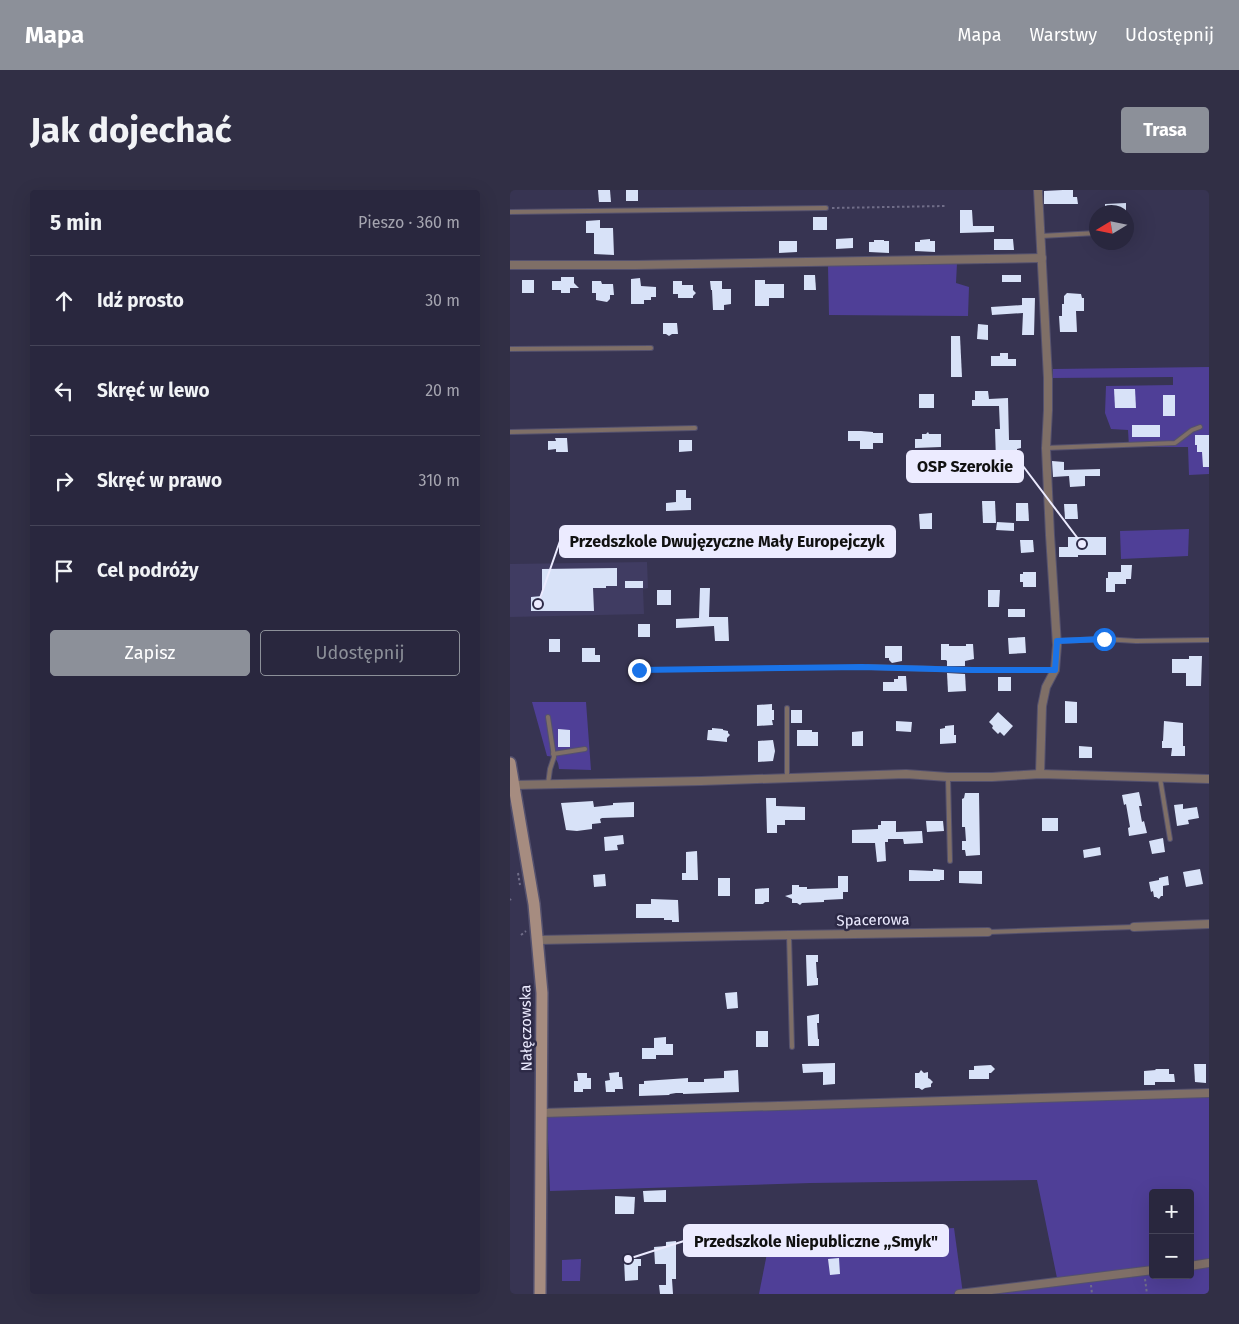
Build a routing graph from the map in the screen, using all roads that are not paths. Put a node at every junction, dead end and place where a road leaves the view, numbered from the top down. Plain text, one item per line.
1 (1038, 190) edge
2 (826, 208) road end
3 (510, 212) edge
4 (1089, 233) edge
5 (1041, 236) junction
6 (1042, 258) junction
7 (510, 265) edge
8 (651, 348) dead end
9 (510, 349) edge
10 (1200, 427) dead end
11 (695, 428) dead end
12 (510, 432) edge
13 (1046, 448) junction
14 (1209, 640) edge
15 (1057, 641) junction
16 (868, 667) road end
17 (1055, 670) junction
18 (787, 708) dead end
19 (548, 717) dead end
20 (585, 750) dead end
21 (553, 754) junction
22 (510, 763) edge
23 (1040, 774) junction
24 (948, 777) junction
25 (787, 778) junction
26 (1160, 778) junction
27 (1209, 779) edge
28 (548, 784) junction
29 (512, 785) edge
30 (1170, 839) dead end
31 (950, 861) dead end
32 (1209, 924) edge
33 (1134, 927) joint
34 (988, 932) joint
35 (789, 935) junction
36 (538, 940) junction
37 (792, 1047) dead end
38 (1209, 1093) edge
39 (542, 1113) junction
40 (1209, 1263) edge
41 (1194, 1265) edge
42 (1149, 1270) edge
43 (540, 1294) edge
44 (960, 1294) edge

1 - 5 street
2 - 3 lane
4 - 5 lane
5 - 6 street
6 - 7 street
6 - 13 street
8 - 9 lane
10 - 13 lane
11 - 12 lane
13 - 15 street
14 - 15 lane
15 - 17 street
16 - 17 lane
17 - 23 street
18 - 25 lane
19 - 21 lane
20 - 21 lane
21 - 28 lane
22 - 29 main road, Nałęczowska
23 - 24 street
23 - 26 street
24 - 25 street
24 - 31 lane
25 - 28 street
26 - 27 street
26 - 30 lane
28 - 29 street
29 - 36 main road, Nałęczowska
32 - 33 street, Spacerowa
33 - 34 lane, Spacerowa
34 - 35 street, Spacerowa
35 - 36 street, Spacerowa
35 - 37 lane
36 - 39 main road, Nałęczowska
38 - 39 street
39 - 43 main road, Nałęczowska
40 - 41 street
42 - 44 street

